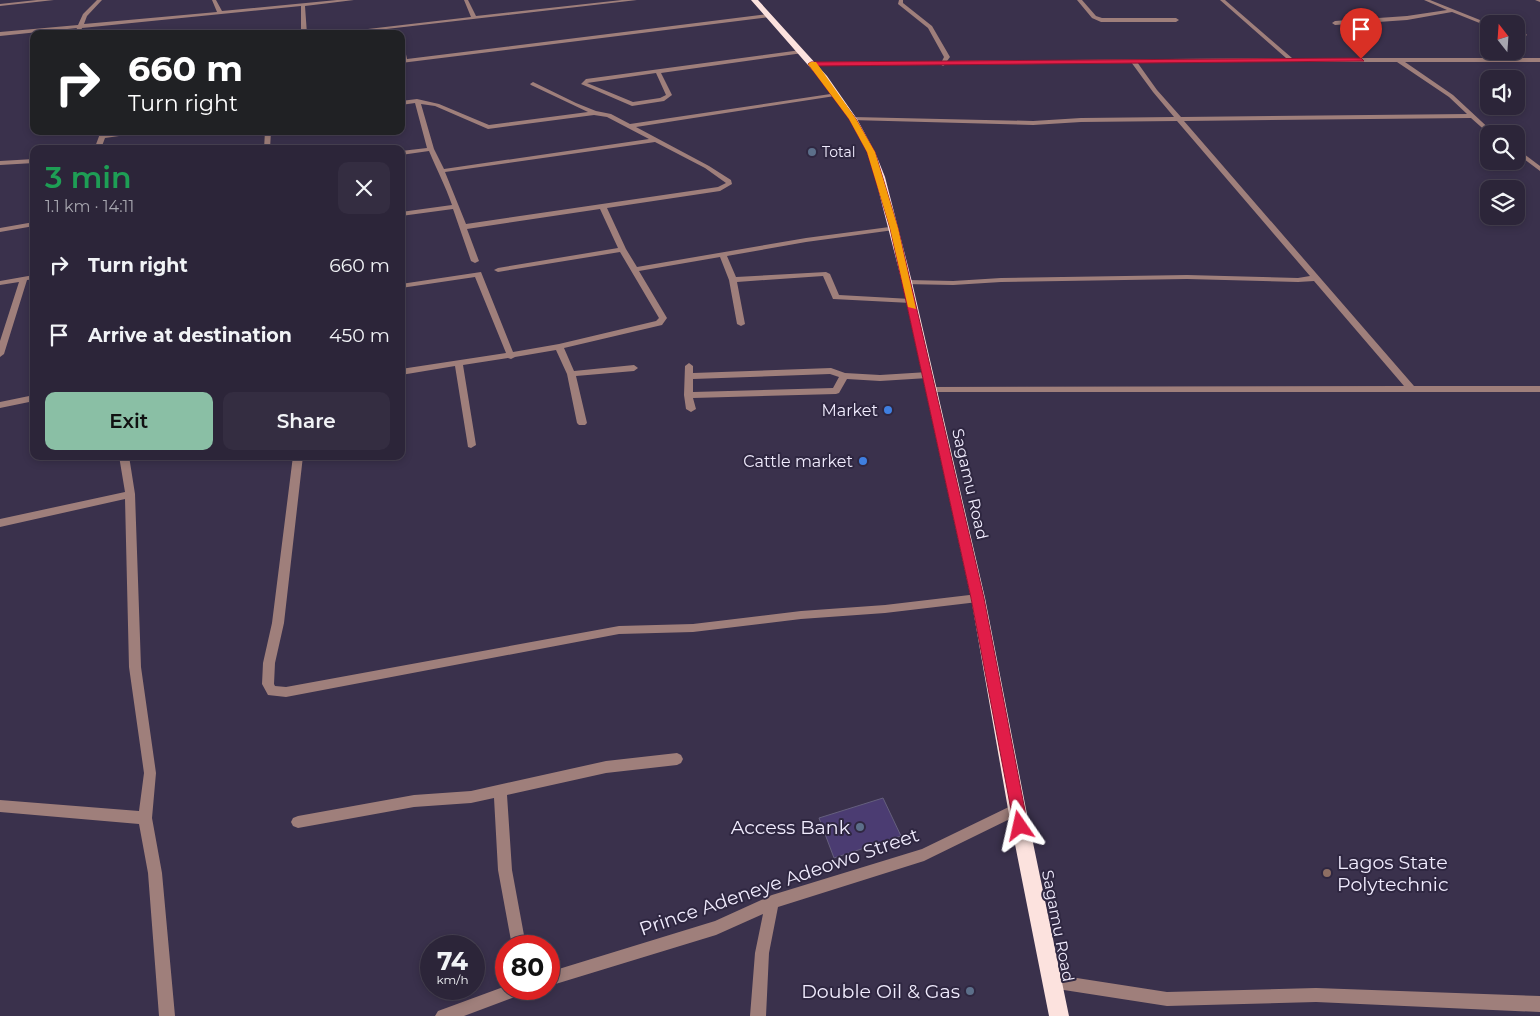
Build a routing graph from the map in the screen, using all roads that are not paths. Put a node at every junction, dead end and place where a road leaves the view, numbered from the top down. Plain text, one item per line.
1 (52, 0) edge
2 (100, 0) edge
3 (214, 0) edge
4 (352, 0) edge
5 (466, 0) edge
6 (629, 0) edge
7 (635, 0) edge
8 (754, 0) edge
9 (901, 0) edge
10 (1079, 0) edge
11 (1222, 0) edge
12 (1426, 0) edge
13 (549, 2) dead end
14 (0, 5) edge
15 (304, 5) junction
16 (554, 9) junction
17 (1450, 11) junction
18 (220, 12) junction
19 (768, 16) junction
20 (474, 18) junction
21 (1176, 20) dead end
22 (1480, 22) edge
23 (1334, 23) dead end
24 (81, 26) junction
25 (397, 26) junction
26 (40, 30) edge
27 (79, 30) edge
28 (304, 30) edge
29 (362, 30) edge
30 (398, 30) edge
31 (30, 31) edge
32 (0, 34) edge
33 (801, 52) junction
34 (947, 57) junction
35 (1290, 59) junction
36 (1397, 60) junction
37 (1540, 60) edge
38 (405, 61) edge
39 (1134, 61) junction
40 (811, 64) junction
41 (943, 64) junction
42 (960, 64) junction
43 (658, 72) junction
44 (532, 84) dead end
45 (835, 94) junction
46 (417, 102) junction
47 (405, 103) edge
48 (595, 113) junction
49 (1473, 116) junction
50 (853, 119) junction
51 (1181, 120) junction
52 (1482, 125) edge
53 (629, 126) junction
54 (655, 140) junction
55 (430, 149) junction
56 (405, 152) edge
57 (1525, 157) edge
58 (30, 160) edge
59 (0, 163) edge
60 (1540, 169) edge
61 (440, 171) junction
62 (455, 207) junction
63 (603, 207) junction
64 (405, 213) edge
65 (30, 225) edge
66 (463, 227) junction
67 (894, 228) junction
68 (0, 230) edge
69 (622, 249) junction
70 (723, 256) junction
71 (475, 261) dead end
72 (498, 270) dead end
73 (634, 270) junction
74 (30, 278) edge
75 (1317, 278) junction
76 (24, 279) junction
77 (732, 280) junction
78 (907, 282) junction
79 (0, 283) edge
80 (405, 285) edge
81 (911, 301) junction
82 (741, 324) dead end
83 (558, 347) junction
84 (0, 354) edge
85 (512, 356) junction
86 (459, 364) junction
87 (634, 368) dead end
88 (405, 371) edge
89 (571, 374) junction
90 (928, 375) junction
91 (844, 376) junction
92 (1411, 388) junction
93 (1540, 389) edge
94 (931, 390) junction
95 (688, 394) junction
96 (30, 399) edge
97 (0, 405) edge
98 (691, 409) dead end
99 (582, 423) dead end
100 (471, 445) dead end
101 (125, 460) edge
102 (298, 460) edge
103 (130, 494) junction
104 (0, 523) edge
105 (978, 598) junction
106 (677, 759) dead end
107 (500, 792) junction
108 (0, 806) edge
109 (1017, 809) junction
110 (145, 818) junction
111 (298, 822) dead end
112 (772, 902) junction
113 (517, 935) edge
114 (560, 976) edge
115 (1051, 982) junction
116 (495, 997) edge
117 (1540, 1004) edge
118 (166, 1016) edge
119 (442, 1016) edge
120 (758, 1016) edge
121 (1059, 1016) edge

1 - 14 street
2 - 24 street
3 - 18 street
4 - 15 street
5 - 20 street
6 - 7 street
6 - 16 street
8 - 19 highway, Sagamu Road
9 - 34 street
10 - 21 street
11 - 35 street
12 - 17 street
13 - 16 street
15 - 18 street
15 - 28 street
16 - 20 street
17 - 22 street
17 - 23 street
18 - 24 street
19 - 33 highway, Sagamu Road
19 - 38 street
20 - 25 street
24 - 26 street
24 - 27 street
25 - 29 street
25 - 30 street
31 - 32 street
33 - 40 highway, Sagamu Road
33 - 43 street
34 - 41 street
34 - 42 street
35 - 36 street
35 - 39 street
36 - 37 street
36 - 49 street
39 - 42 street
39 - 51 street
40 - 41 street
40 - 45 highway, Sagamu Road
41 - 42 street
43 - 43 street
44 - 48 street
45 - 50 highway, Sagamu Road
45 - 53 street
46 - 47 street
46 - 48 street
46 - 55 street
48 - 53 street
49 - 51 street
49 - 52 street
50 - 51 street
50 - 67 highway, Sagamu Road
51 - 75 street
53 - 54 street
54 - 61 street
54 - 63 street
55 - 56 street
55 - 61 street
57 - 60 street
58 - 59 street
61 - 62 street
62 - 64 street
62 - 66 street
63 - 66 street
63 - 69 street
65 - 68 street
66 - 71 street
67 - 70 street
67 - 78 highway, Sagamu Road
69 - 72 street
69 - 73 street
70 - 73 street
70 - 77 street
73 - 83 street
74 - 76 street
75 - 78 street
75 - 92 street
76 - 79 street
76 - 84 street
77 - 81 street
77 - 82 street
78 - 81 highway, Sagamu Road
80 - 85 street
81 - 90 highway, Sagamu Road
83 - 85 street
83 - 89 street
85 - 86 street
86 - 88 street
86 - 100 street
87 - 89 street
89 - 99 street
90 - 91 street
90 - 94 highway, Sagamu Road
91 - 95 street
91 - 95 street
92 - 93 street
92 - 94 street
94 - 105 highway, Sagamu Road
95 - 98 street
96 - 97 street
101 - 103 street
102 - 105 street
103 - 104 street
103 - 110 street
105 - 109 highway, Sagamu Road
106 - 107 street
107 - 111 street
107 - 113 street
108 - 110 street
109 - 112 street, Prince Adeneye Adeowo Street
109 - 115 highway, Sagamu Road
110 - 118 street
112 - 114 street, Prince Adeneye Adeowo Street
112 - 120 street
115 - 117 street
115 - 121 highway, Sagamu Road
116 - 119 street

